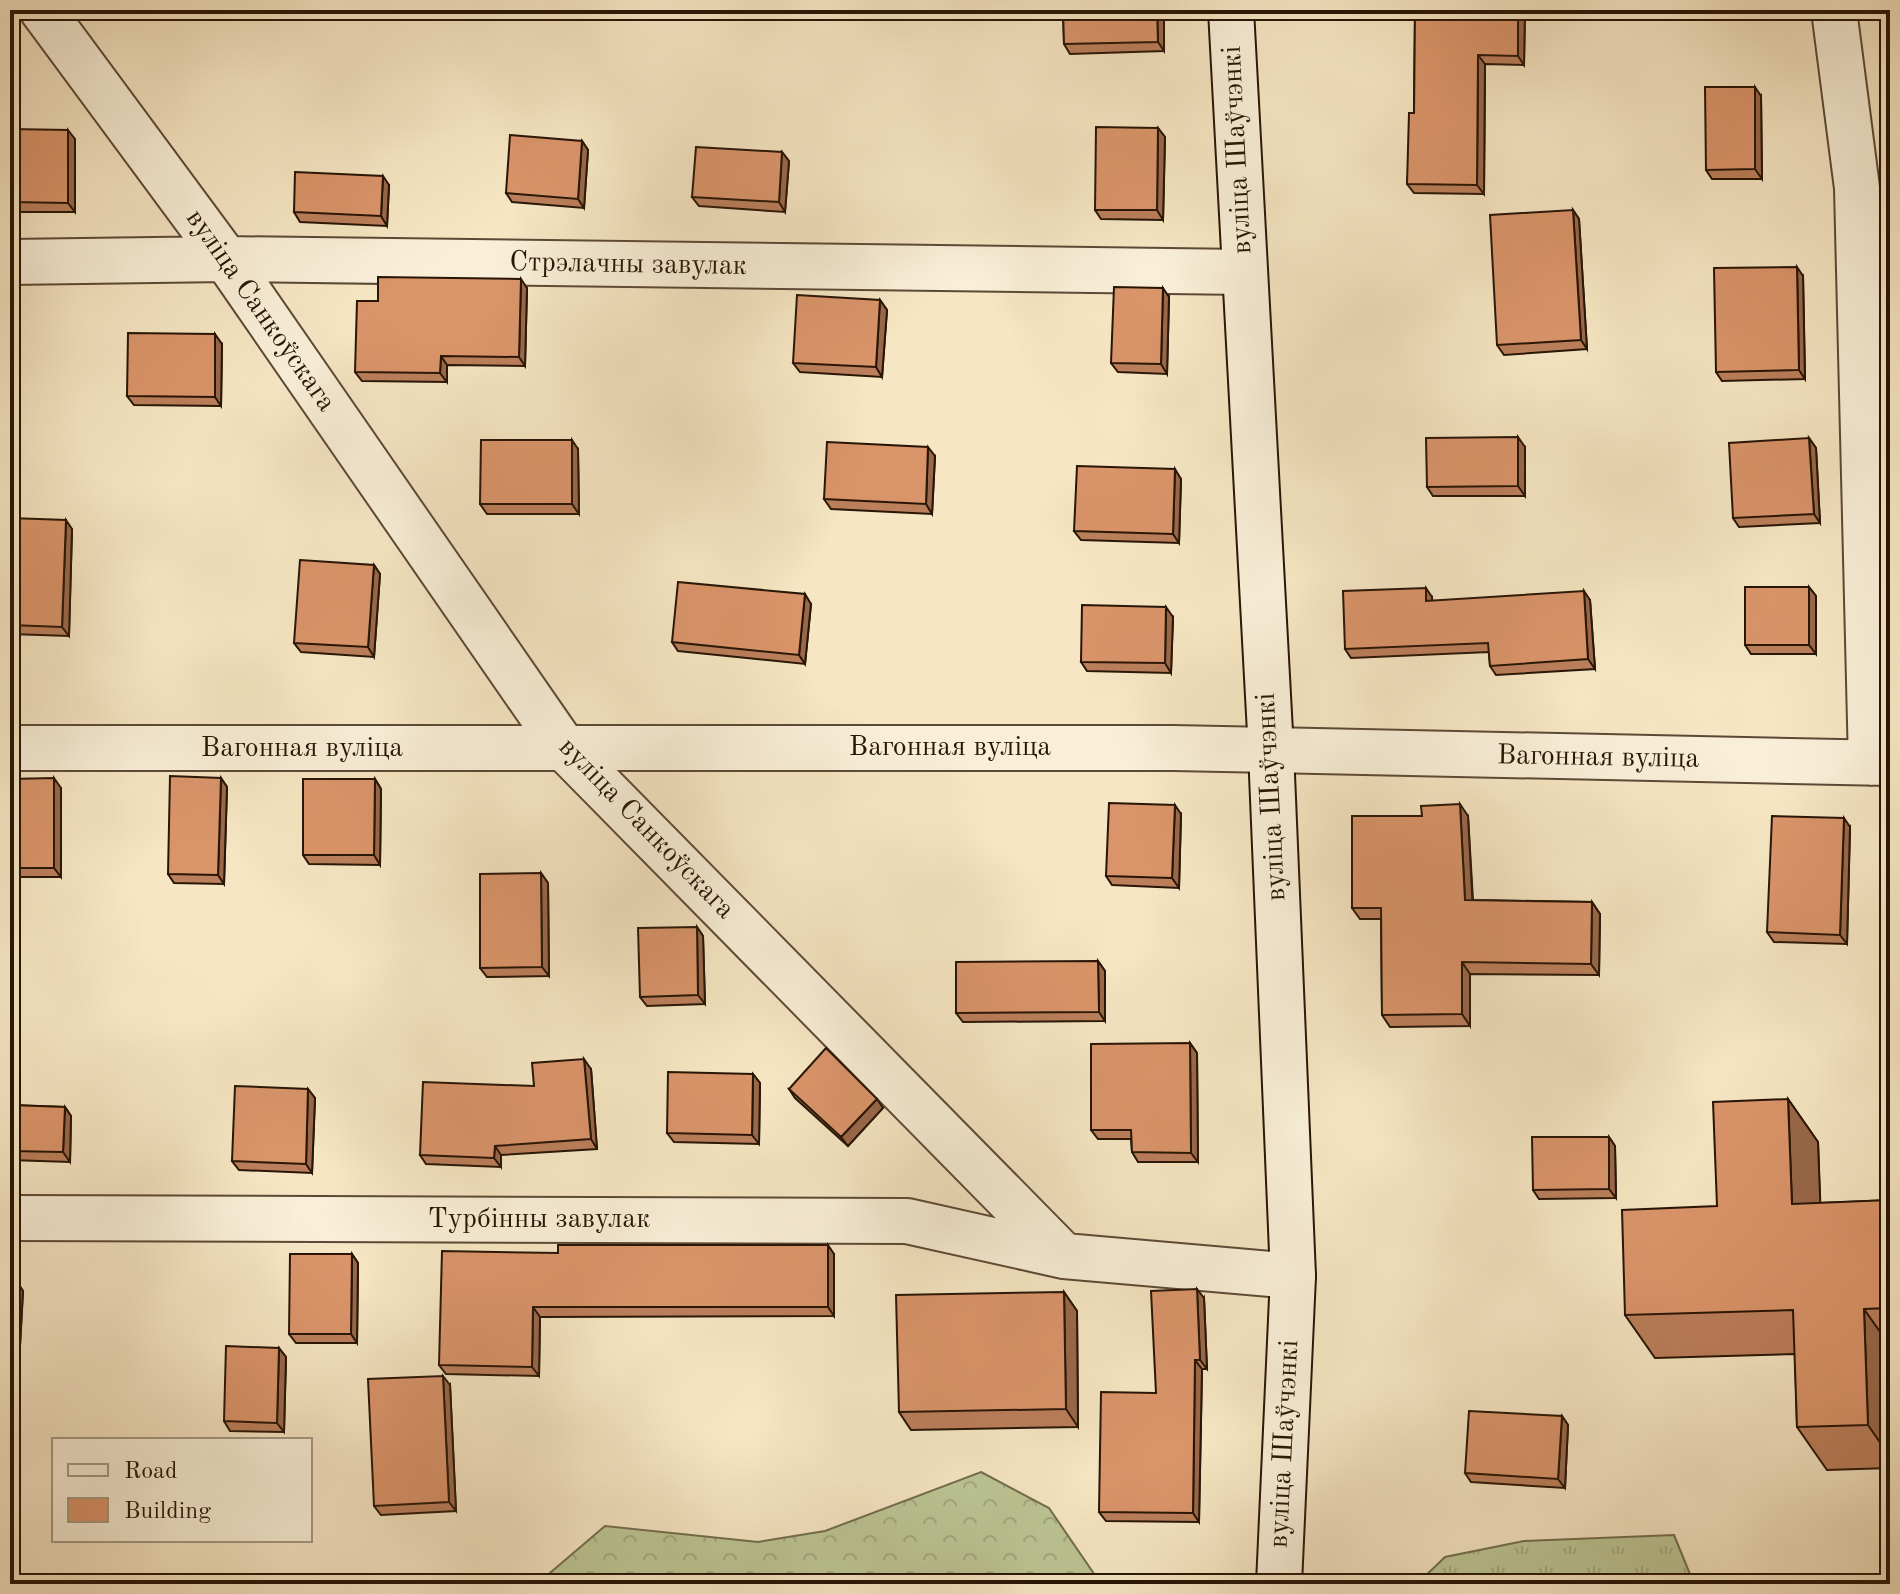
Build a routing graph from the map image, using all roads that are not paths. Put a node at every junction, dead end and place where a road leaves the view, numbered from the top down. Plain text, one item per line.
1 (42, 10) edge
2 (1231, 10) edge
3 (1834, 10) edge
4 (226, 259) junction
5 (10, 262) edge
6 (1245, 272) junction
7 (10, 748) edge
8 (565, 749) junction
9 (1271, 751) junction
10 (1880, 763) edge
11 (10, 1218) edge
12 (1064, 1256) junction
13 (1293, 1276) junction
14 (1279, 1584) edge

1 - 4 street, вуліца Санкоўскага
2 - 6 street, вуліца Шаўчэнкі
3 - 10 street
4 - 5 street, Стрэлачны завулак
4 - 6 street, Стрэлачны завулак
4 - 8 street, вуліца Санкоўскага
6 - 9 street, вуліца Шаўчэнкі
7 - 8 street, Вагонная вуліца
8 - 9 street, Вагонная вуліца
8 - 12 street, вуліца Санкоўскага
9 - 10 street, Вагонная вуліца
9 - 13 street, вуліца Шаўчэнкі
11 - 12 street, Турбінны завулак
12 - 13 street
13 - 14 street, вуліца Шаўчэнкі

